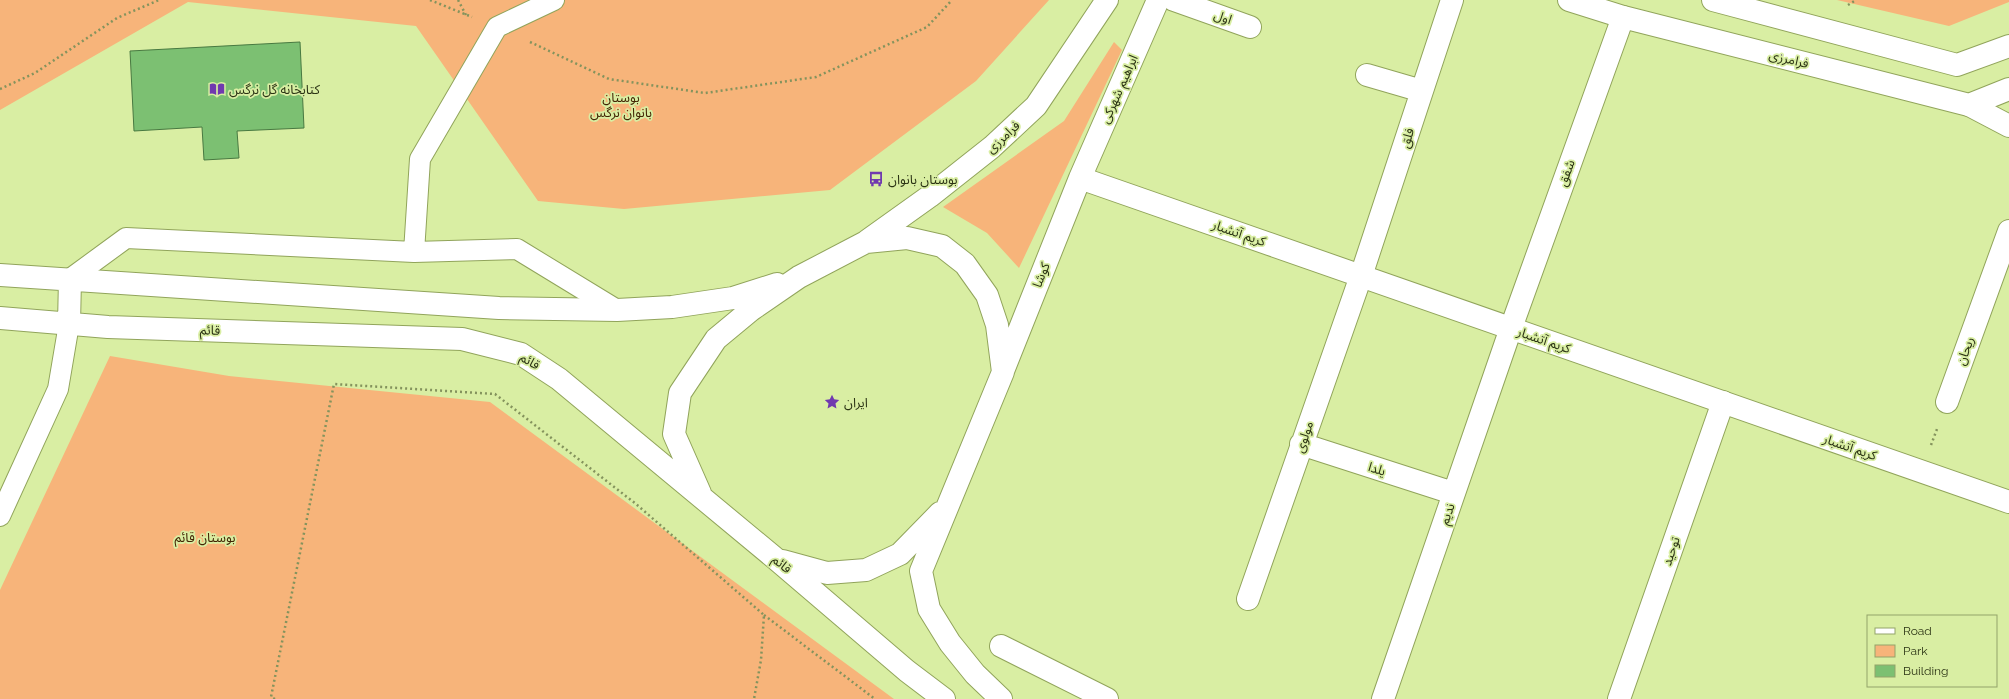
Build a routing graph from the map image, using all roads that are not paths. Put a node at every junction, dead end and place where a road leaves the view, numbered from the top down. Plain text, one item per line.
1 (554, 0) edge
2 (1107, 0) edge
3 (1158, 0) edge
4 (1174, 0) edge
5 (1452, 0) edge
6 (1569, 0) edge
7 (1713, 0) edge
8 (1623, 17) junction
9 (1250, 27) dead end
10 (2009, 46) edge
11 (1368, 75) dead end
12 (2009, 89) edge
13 (1422, 92) junction
14 (1969, 105) junction
15 (2009, 126) edge
16 (1080, 178) junction
17 (2009, 231) edge
18 (866, 242) junction
19 (414, 252) junction
20 (0, 275) edge
21 (1361, 276) junction
22 (799, 277) junction
23 (70, 279) junction
24 (617, 310) junction
25 (0, 318) edge
26 (69, 324) junction
27 (1511, 328) junction
28 (1003, 372) junction
29 (1723, 402) junction
30 (1947, 402) road end
31 (1301, 444) junction
32 (1453, 494) junction
33 (702, 498) junction
34 (2009, 502) edge
35 (948, 505) junction
36 (0, 516) edge
37 (776, 559) junction
38 (1248, 599) dead end
39 (1001, 646) dead end
40 (944, 699) edge
41 (1001, 699) edge
42 (1107, 699) edge
43 (1383, 699) edge
44 (1619, 699) edge

1 - 19 lane
2 - 18 street, فرامرزی
3 - 16 street, ابراهیم شهرکی
4 - 9 street, اول
5 - 13 street, فلق
6 - 8 street, فرامرزی
7 - 10 street
8 - 14 street, فرامرزی
8 - 27 street, شفق
11 - 13 street
12 - 14 street
13 - 21 street, فلق
14 - 15 street, فرامرزی
16 - 21 street, کریم آتشبار
16 - 28 street, کوشا
17 - 30 street, ریحان
18 - 22 street
18 - 28 street
19 - 23 lane
19 - 24 lane
20 - 23 street
21 - 27 street, کریم آتشبار
21 - 31 street, مولوی
22 - 24 street
22 - 33 street
23 - 24 street
23 - 26 street
25 - 26 street, قائم
26 - 33 street, قائم
26 - 36 lane
27 - 29 street, کریم آتشبار
27 - 32 street, ندیم
28 - 35 street, کوشا
29 - 34 street, کریم آتشبار
29 - 44 street, توحید
31 - 32 street, یلدا
31 - 38 street, مولوی
32 - 43 street, ندیم
33 - 37 street, قائم
35 - 37 street
35 - 41 street
37 - 40 street, قائم
39 - 42 street

